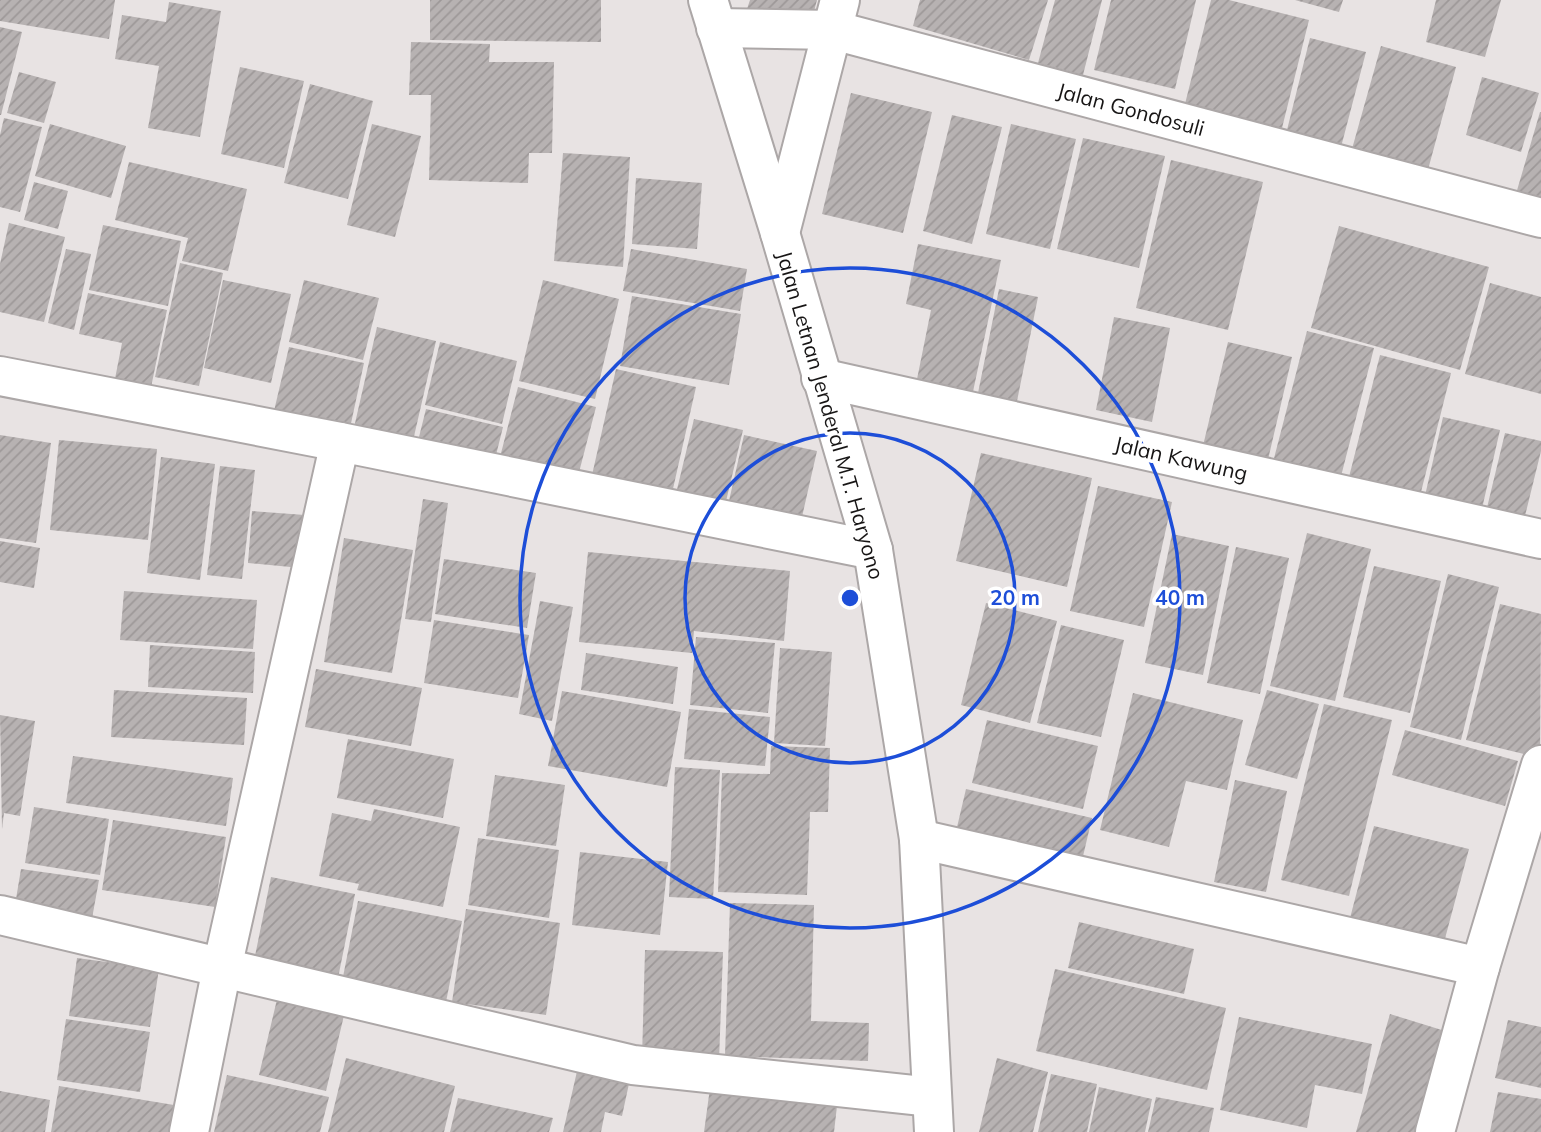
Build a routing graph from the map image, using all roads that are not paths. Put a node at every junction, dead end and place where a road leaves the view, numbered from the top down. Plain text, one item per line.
1 (712, 14) edge
2 (836, 15) edge
3 (1541, 218) edge
4 (780, 233) junction
5 (0, 376) edge
6 (821, 378) junction
7 (340, 442) junction
8 (1541, 539) edge
9 (873, 550) junction
10 (1541, 765) edge
11 (919, 839) junction
12 (0, 915) edge
13 (1480, 967) junction
14 (222, 968) junction
15 (933, 1114) edge
16 (189, 1132) edge
17 (1434, 1132) edge

1 - 2 main road, Jalan Gondosuli
1 - 4 main road, Jalan Letnan Jenderal M.T. Haryono
2 - 3 main road, Jalan Gondosuli
2 - 4 main road
4 - 6 main road, Jalan Letnan Jenderal M.T. Haryono
5 - 7 main road
6 - 8 main road, Jalan Kawung
6 - 9 main road, Jalan Letnan Jenderal M.T. Haryono
7 - 9 main road
7 - 14 main road
9 - 11 main road, Jalan Letnan Jenderal M.T. Haryono
10 - 13 main road
11 - 13 main road
11 - 15 main road, Jalan Letnan Jenderal M.T. Haryono
12 - 14 main road
13 - 17 main road
14 - 15 main road
14 - 16 main road

